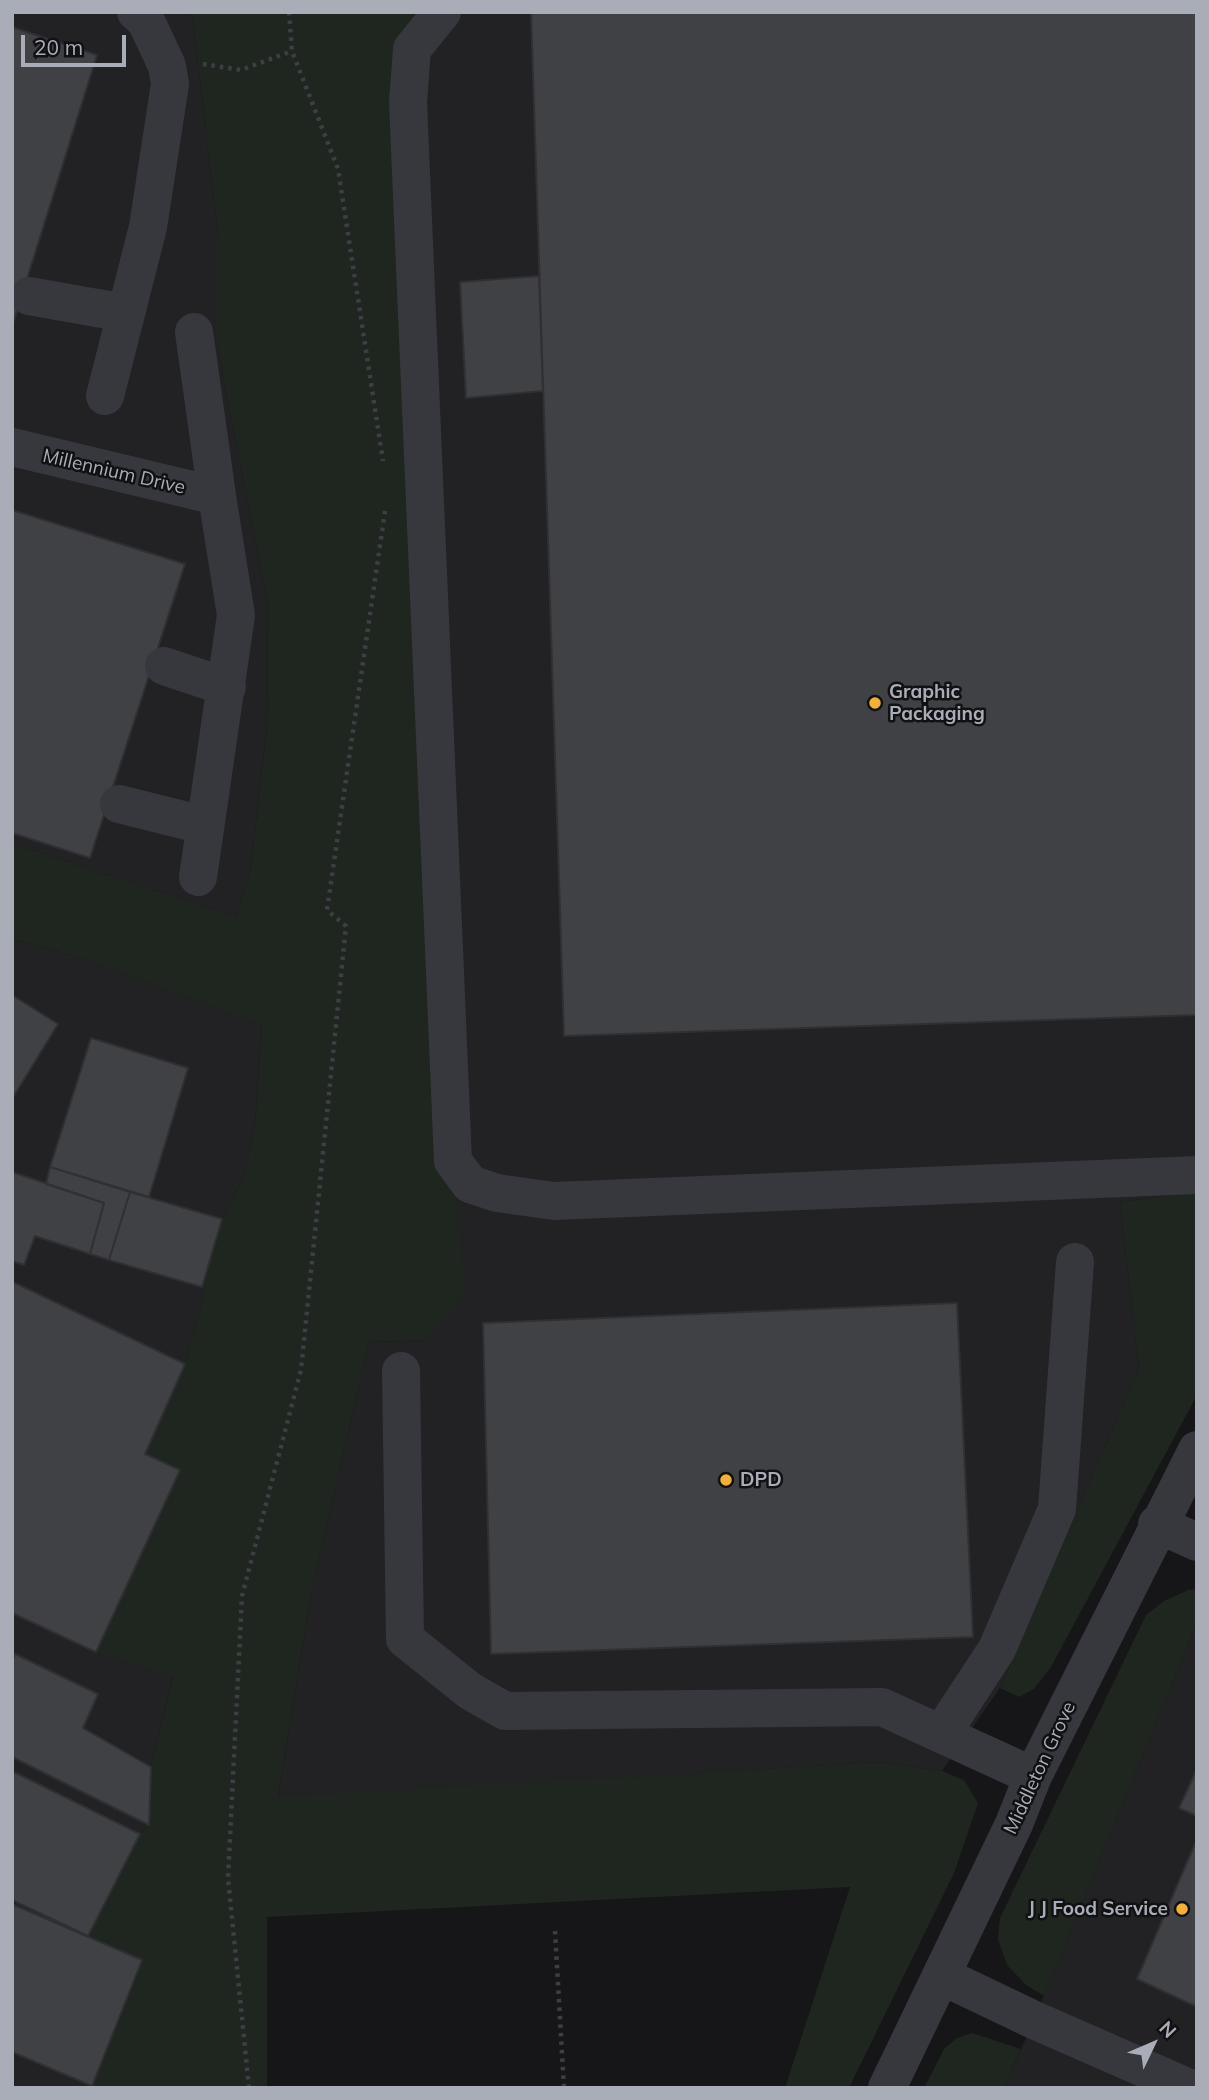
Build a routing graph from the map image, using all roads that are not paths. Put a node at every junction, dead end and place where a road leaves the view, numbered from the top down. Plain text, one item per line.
1 (136, 12) edge
2 (442, 12) edge
3 (29, 296) dead end
4 (125, 313) junction
5 (194, 332) dead end
6 (105, 396) dead end
7 (12, 447) edge
8 (217, 496) junction
9 (163, 666) dead end
10 (227, 687) junction
11 (119, 804) dead end
12 (203, 825) junction
13 (198, 877) dead end
14 (1197, 1175) edge
15 (1075, 1262) dead end
16 (401, 1371) dead end
17 (1197, 1450) edge
18 (1157, 1524) junction
19 (1197, 1542) edge
20 (942, 1733) junction
21 (1033, 1776) junction
22 (942, 1976) junction
23 (1151, 2080) edge
24 (887, 2088) edge
25 (1189, 2088) edge

1 - 4 street
2 - 14 street
3 - 4 street
4 - 6 street
5 - 8 street, Millennium Drive
7 - 8 street, Millennium Drive
8 - 10 street, Millennium Drive
9 - 10 street
10 - 12 street, Millennium Drive
11 - 12 street
12 - 13 street, Millennium Drive
15 - 20 street
16 - 20 street
17 - 18 street, Middleton Grove
18 - 19 street
18 - 21 street, Middleton Grove
20 - 21 street
21 - 22 street, Middleton Grove
22 - 23 street
22 - 24 street, Middleton Grove
23 - 25 street

